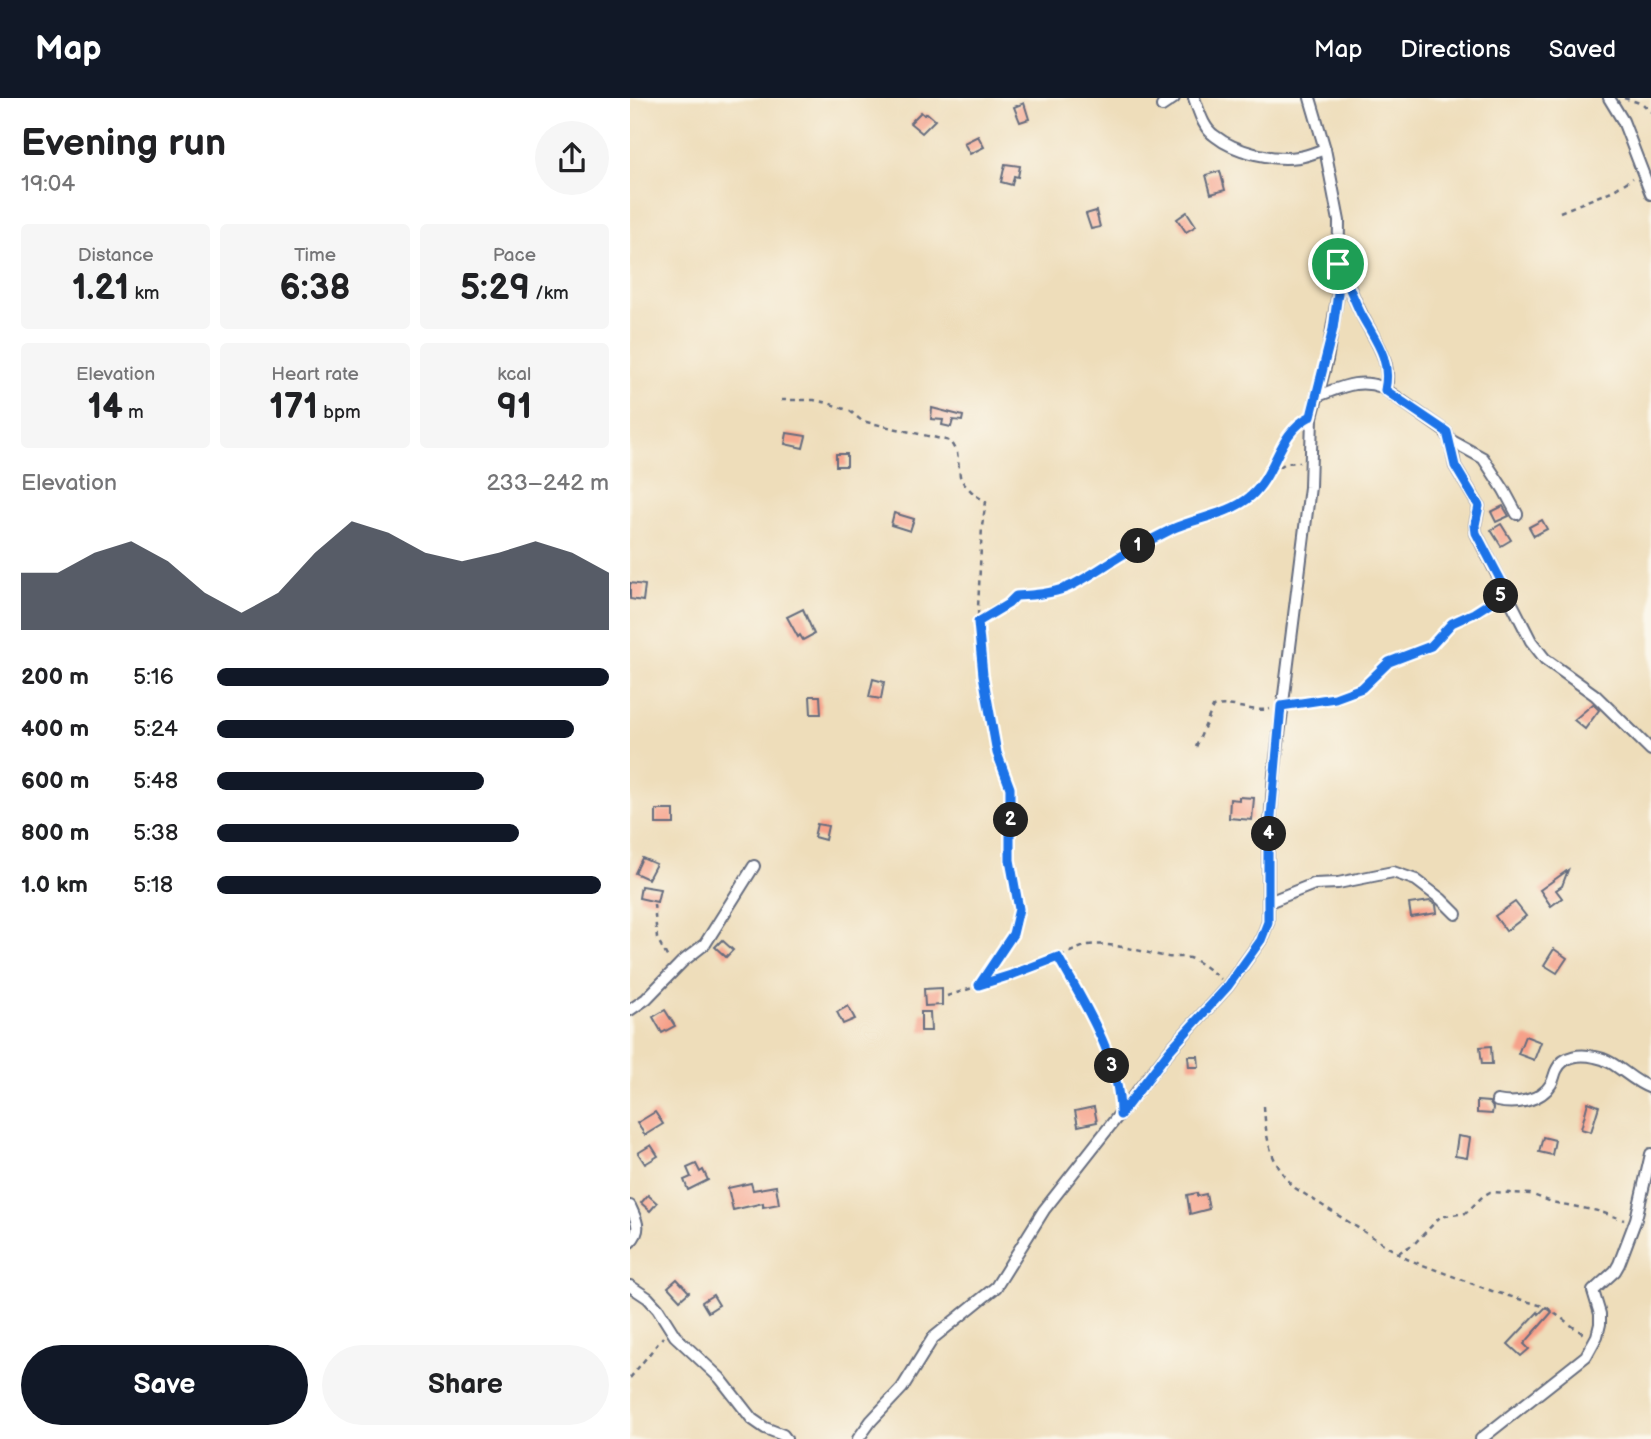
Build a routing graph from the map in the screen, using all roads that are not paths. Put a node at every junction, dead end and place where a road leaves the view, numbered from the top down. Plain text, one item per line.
1 (1174, 98) edge
2 (1194, 98) edge
3 (1310, 98) edge
4 (1609, 98) edge
5 (1162, 106) dead end
6 (1325, 149) junction
7 (1651, 194) edge
8 (1338, 264) junction
9 (1385, 390) junction
10 (1317, 396) junction
11 (1450, 440) junction
12 (1517, 514) dead end
13 (1651, 750) edge
14 (754, 866) dead end
15 (1269, 902) junction
16 (1456, 914) dead end
17 (630, 1010) edge
18 (1651, 1088) edge
19 (1497, 1101) dead end
20 (1651, 1154) edge
21 (630, 1206) edge
22 (630, 1242) edge
23 (630, 1286) edge
24 (786, 1439) edge
25 (858, 1439) edge
26 (1481, 1439) edge

1 - 5 street
2 - 6 street
3 - 6 street
4 - 7 street
6 - 8 street
8 - 9 street
8 - 10 street
9 - 10 street
9 - 11 street
10 - 15 street
11 - 12 street
11 - 13 street
14 - 17 street
15 - 16 street
15 - 25 street
18 - 19 street
20 - 26 street
21 - 22 street
23 - 24 street

